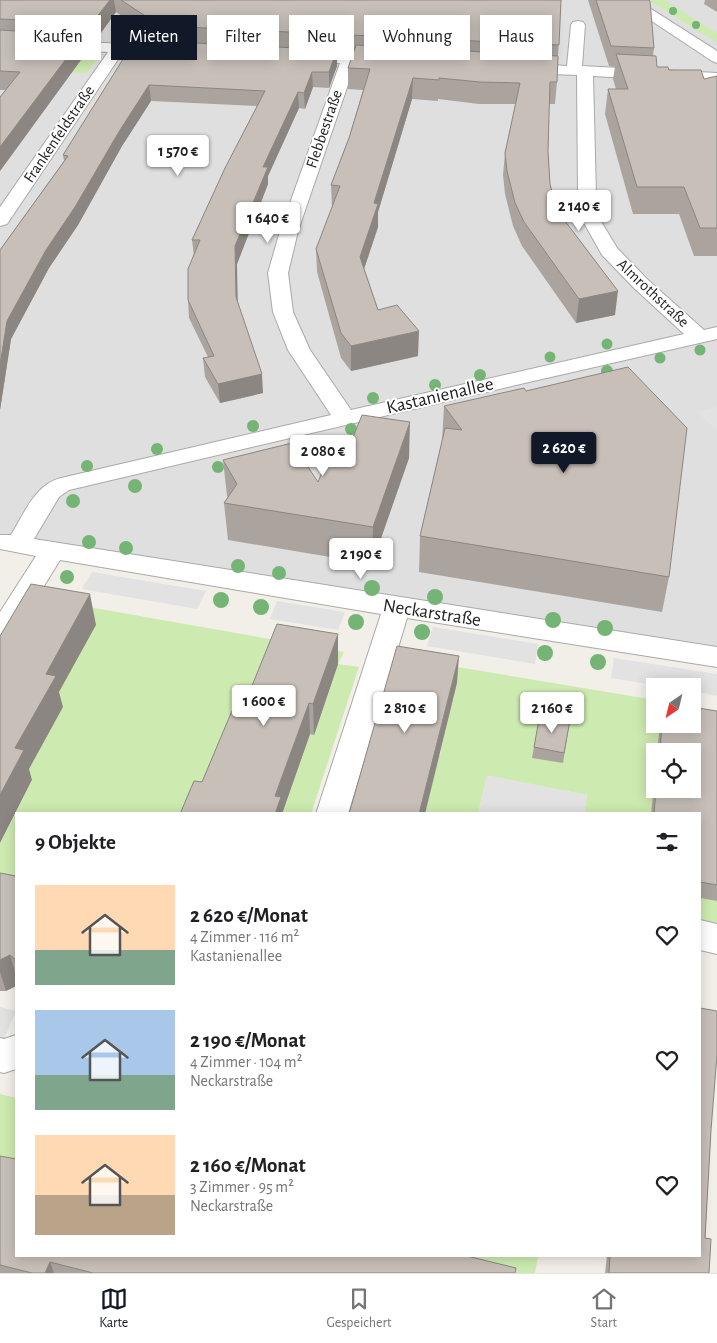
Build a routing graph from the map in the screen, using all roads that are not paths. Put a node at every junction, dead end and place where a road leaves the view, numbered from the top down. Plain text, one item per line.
1 (627, 0) edge
2 (578, 25) dead end
3 (0, 42) edge
4 (111, 48) edge
5 (282, 55) edge
6 (289, 55) edge
7 (111, 58) edge
8 (716, 58) edge
9 (354, 59) edge
10 (349, 60) edge
11 (408, 62) edge
12 (505, 67) edge
13 (580, 71) junction
14 (717, 78) edge
15 (0, 220) edge
16 (709, 335) edge
17 (345, 418) junction
18 (9, 543) edge
19 (53, 550) junction
20 (397, 607) junction
21 (0, 634) edge
22 (717, 657) edge
23 (333, 812) edge
24 (701, 936) edge
25 (717, 939) edge
26 (15, 1052) edge
27 (0, 1055) edge

1 - 8 street
2 - 13 street, Almrothstraße
3 - 4 street
5 - 6 street
7 - 15 street, Frankenfeldstraße
9 - 11 street
10 - 17 street, Flebbestraße
12 - 13 street
13 - 14 street
13 - 16 street, Almrothstraße
16 - 17 street, Kastanienallee
17 - 18 street, Kastanienallee
18 - 19 street, Neckarstraße
19 - 20 street, Neckarstraße
19 - 21 street
20 - 22 street, Neckarstraße
20 - 23 street
24 - 25 street
26 - 27 street

